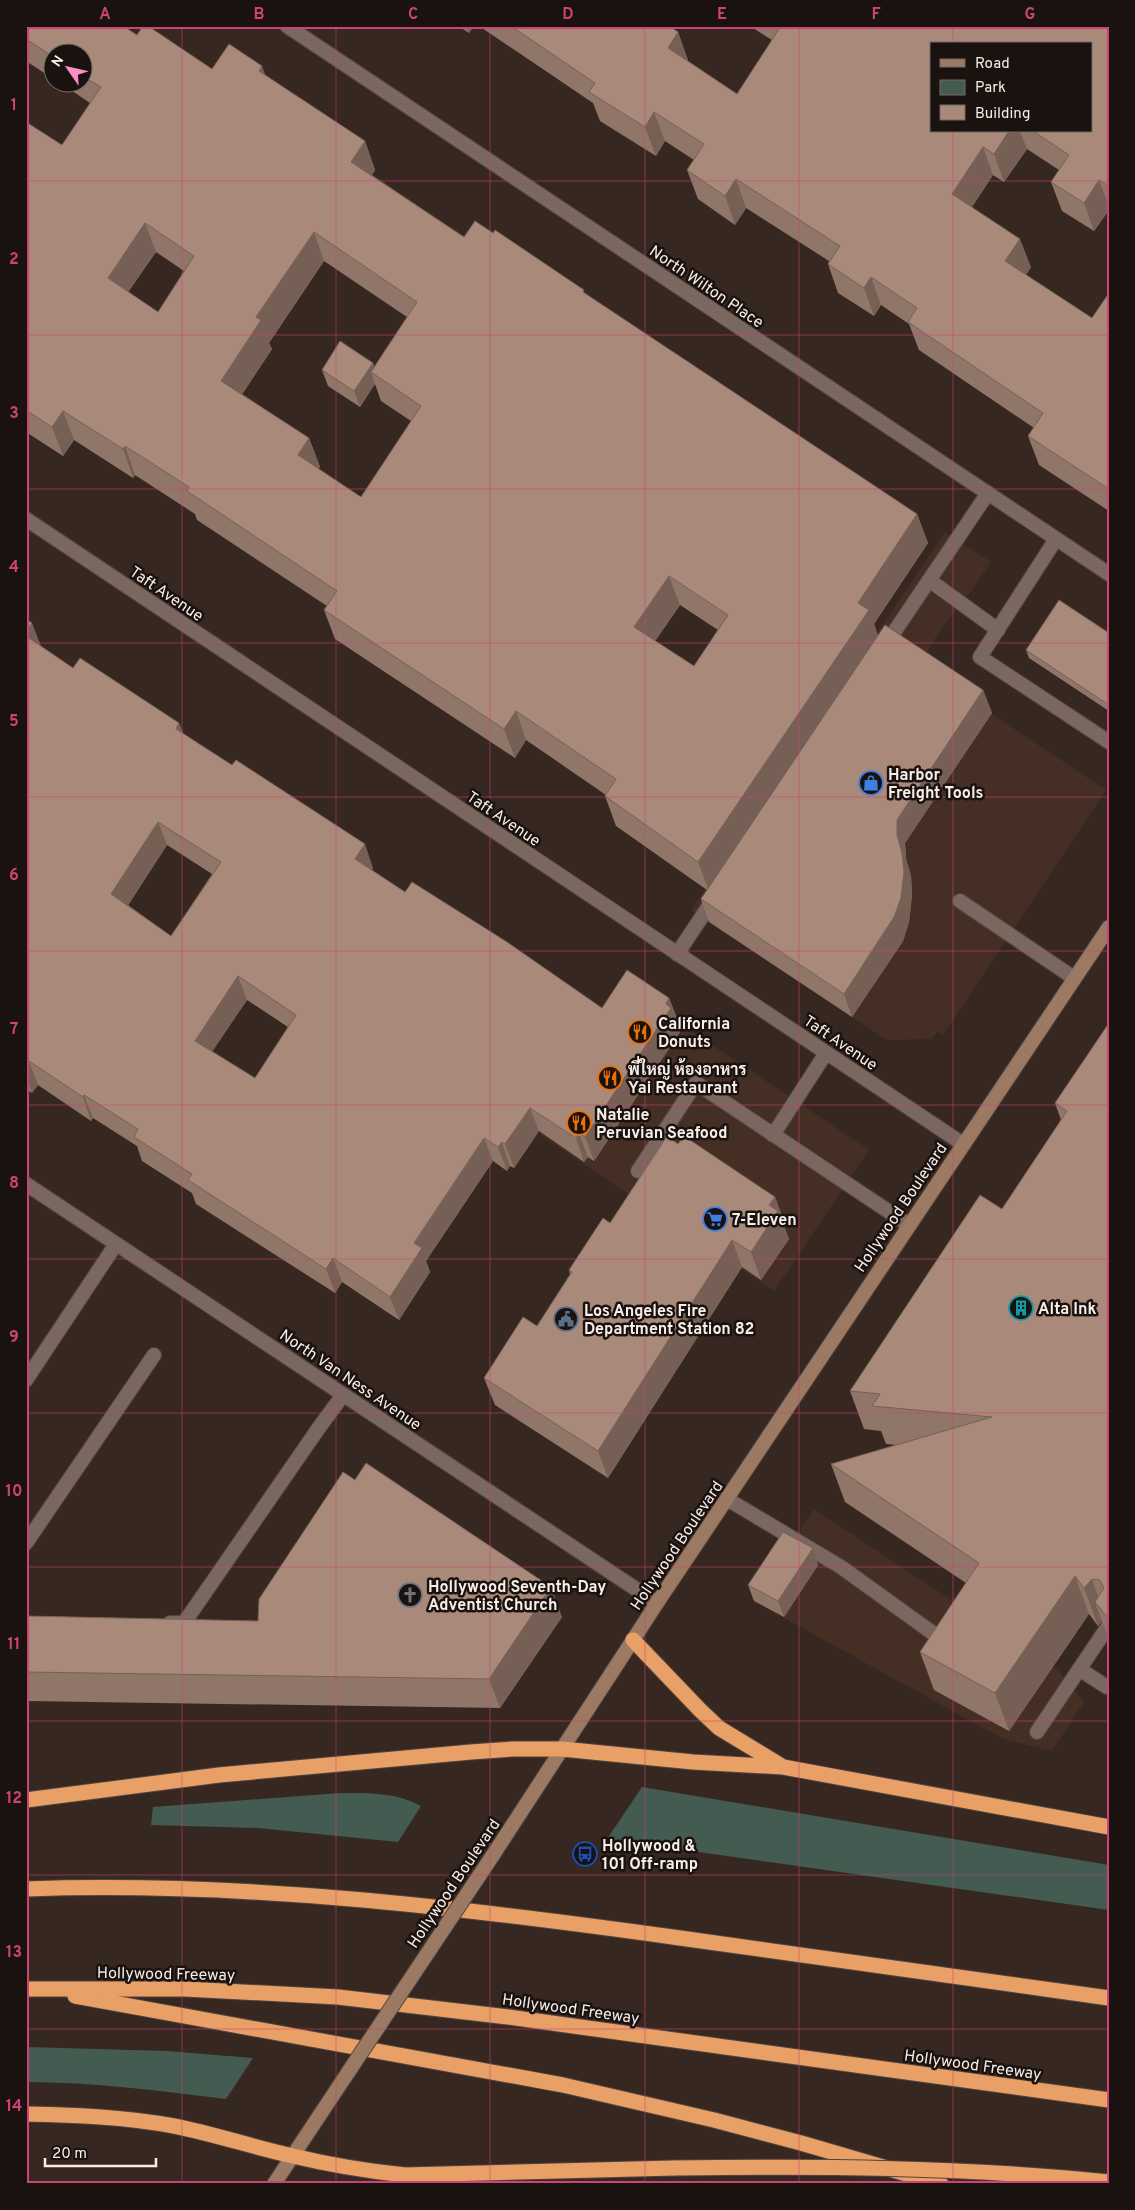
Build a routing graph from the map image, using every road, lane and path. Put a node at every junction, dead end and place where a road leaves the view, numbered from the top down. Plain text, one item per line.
1 (287, 26) edge
2 (988, 493) junction
3 (26, 519) edge
4 (1056, 539) junction
5 (1109, 574) edge
6 (929, 580) junction
7 (998, 630) junction
8 (878, 655) edge
9 (1109, 742) edge
10 (722, 887) edge
11 (960, 901) dead end
12 (1109, 926) edge
13 (677, 954) junction
14 (1074, 978) junction
15 (826, 1053) junction
16 (773, 1135) junction
17 (963, 1144) junction
18 (638, 1171) dead end
19 (26, 1184) edge
20 (909, 1225) junction
21 (116, 1244) junction
22 (154, 1355) dead end
23 (26, 1380) edge
24 (343, 1395) junction
25 (727, 1499) junction
26 (26, 1543) edge
27 (657, 1603) junction
28 (154, 1624) edge
29 (1109, 1625) edge
30 (633, 1640) junction
31 (950, 1645) edge
32 (1079, 1670) junction
33 (1107, 1687) dead end
34 (1037, 1732) dead end
35 (562, 1749) junction
36 (783, 1767) junction
37 (26, 1800) edge
38 (1109, 1827) edge
39 (26, 1889) edge
40 (31, 1989) edge
41 (1109, 1998) edge
42 (1109, 2100) edge
43 (26, 2114) edge
44 (292, 2156) junction
45 (1109, 2182) edge
46 (274, 2184) edge
47 (941, 2184) edge

1 - 2 street, North Wilton Place
2 - 4 street, North Wilton Place
2 - 6 street
3 - 13 street, Taft Avenue
4 - 5 street, North Wilton Place
4 - 7 street
6 - 7 street
6 - 8 street
7 - 9 street
10 - 13 street
11 - 14 street
12 - 14 main road, Hollywood Boulevard
13 - 15 street, Taft Avenue
14 - 17 main road, Hollywood Boulevard
15 - 16 street
15 - 17 street, Taft Avenue
16 - 18 street
16 - 20 street
17 - 20 main road, Hollywood Boulevard
19 - 21 street, North Van Ness Avenue
20 - 25 main road, Hollywood Boulevard
21 - 23 street
21 - 24 street, North Van Ness Avenue
22 - 26 street
24 - 27 street, North Van Ness Avenue
24 - 28 street
25 - 27 main road, Hollywood Boulevard
25 - 31 street
27 - 30 main road, Hollywood Boulevard
29 - 32 street
30 - 35 main road, Hollywood Boulevard
30 - 36 highway
32 - 33 street
32 - 34 street
35 - 36 highway
35 - 37 highway
35 - 44 main road, Hollywood Boulevard, bridge
36 - 38 highway
39 - 41 highway
40 - 42 highway, Hollywood Freeway
40 - 47 highway
43 - 44 highway
44 - 45 highway, bridge
44 - 46 main road, Hollywood Boulevard

